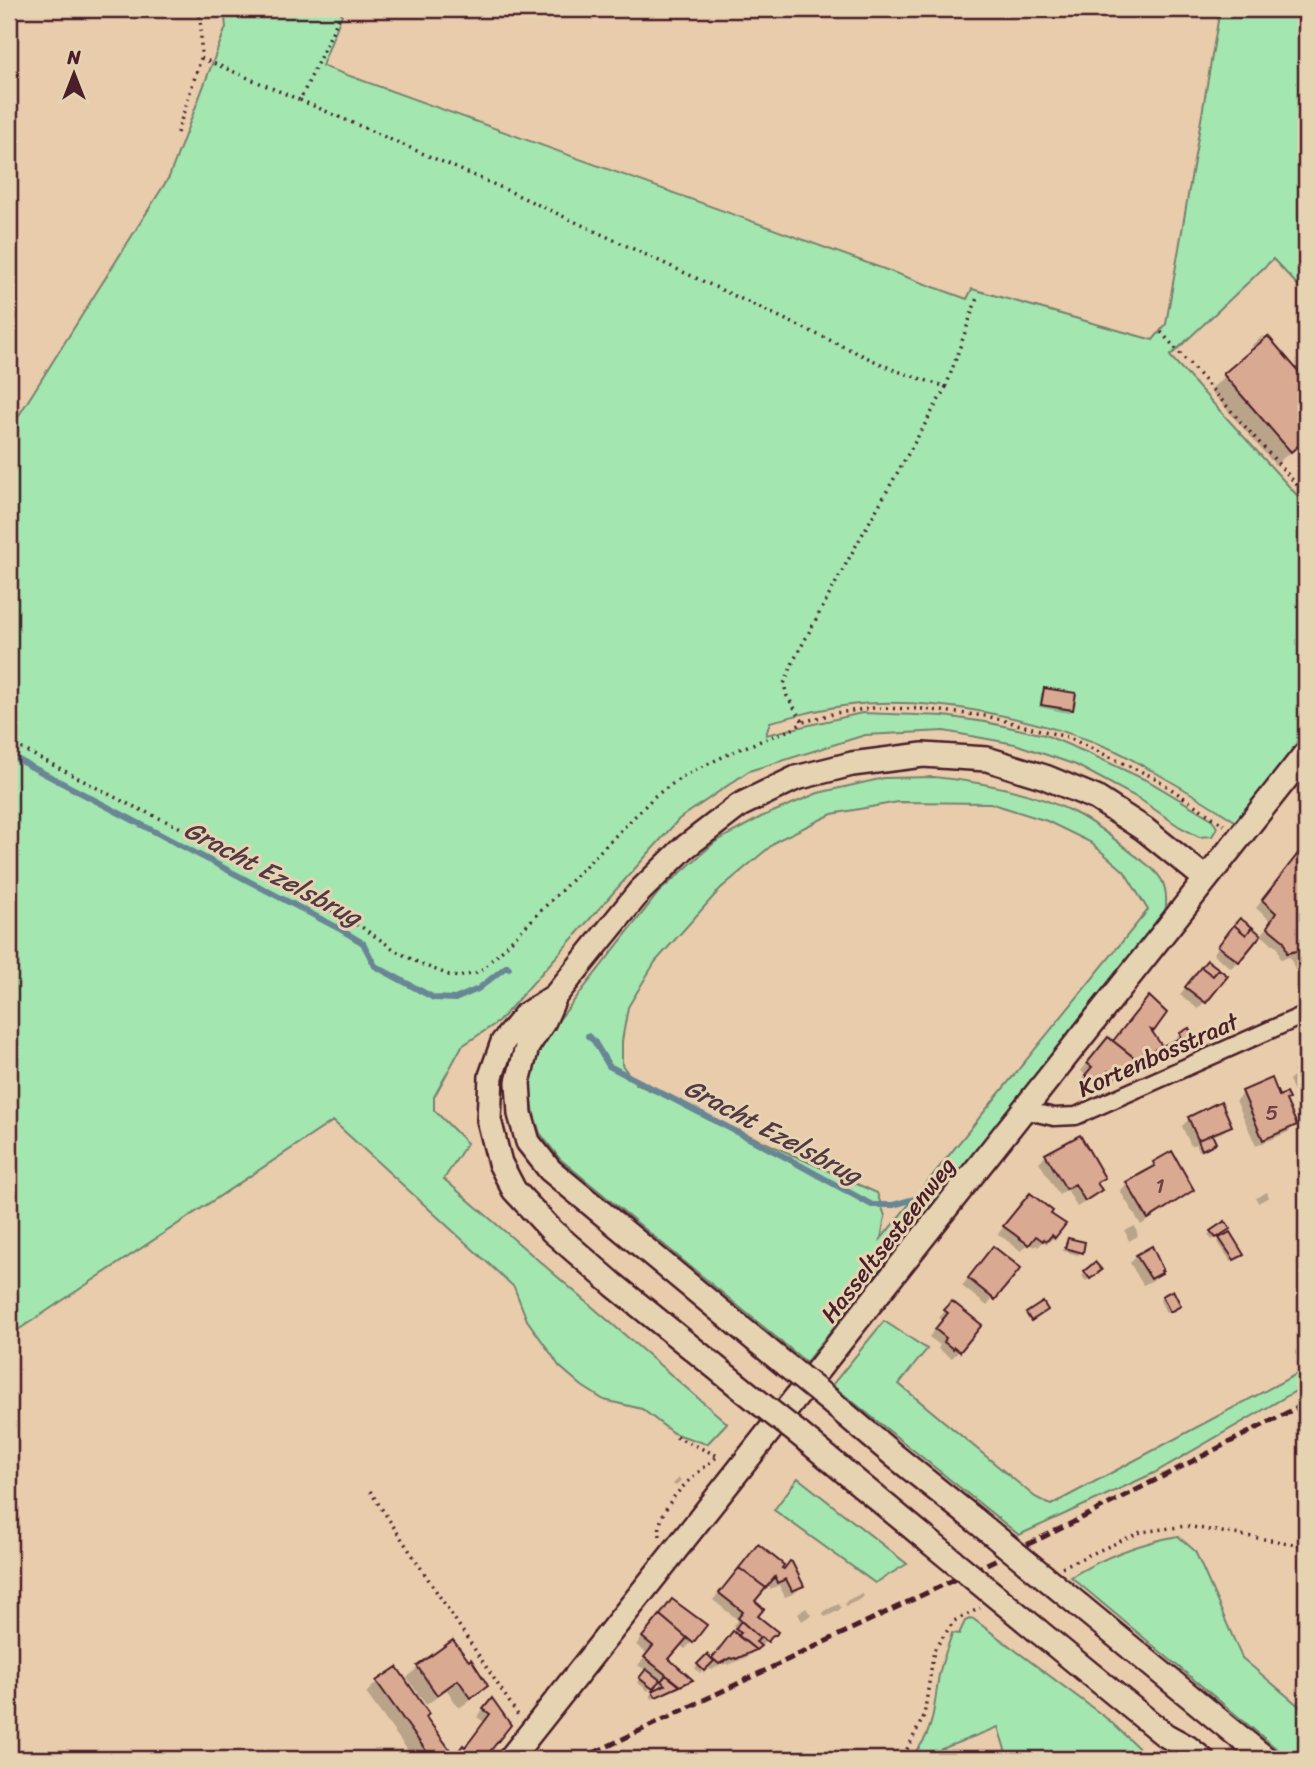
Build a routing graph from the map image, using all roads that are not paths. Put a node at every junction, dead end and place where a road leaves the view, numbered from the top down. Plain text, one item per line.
1 (1306, 753) edge
2 (1206, 879) junction
3 (555, 996) junction
4 (1306, 1014) edge
5 (1024, 1110) junction
6 (1165, 1735) junction
7 (510, 1759) edge
8 (1181, 1759) edge
9 (1202, 1759) edge
10 (1266, 1759) edge

1 - 2 main road, Hasseltsesteenweg
2 - 3 main road
2 - 5 main road, Hasseltsesteenweg
3 - 6 main road, bridge
3 - 10 main road, bridge
4 - 5 street, Kortenbosstraat
5 - 7 main road, Hasseltsesteenweg
6 - 8 main road
6 - 9 main road

